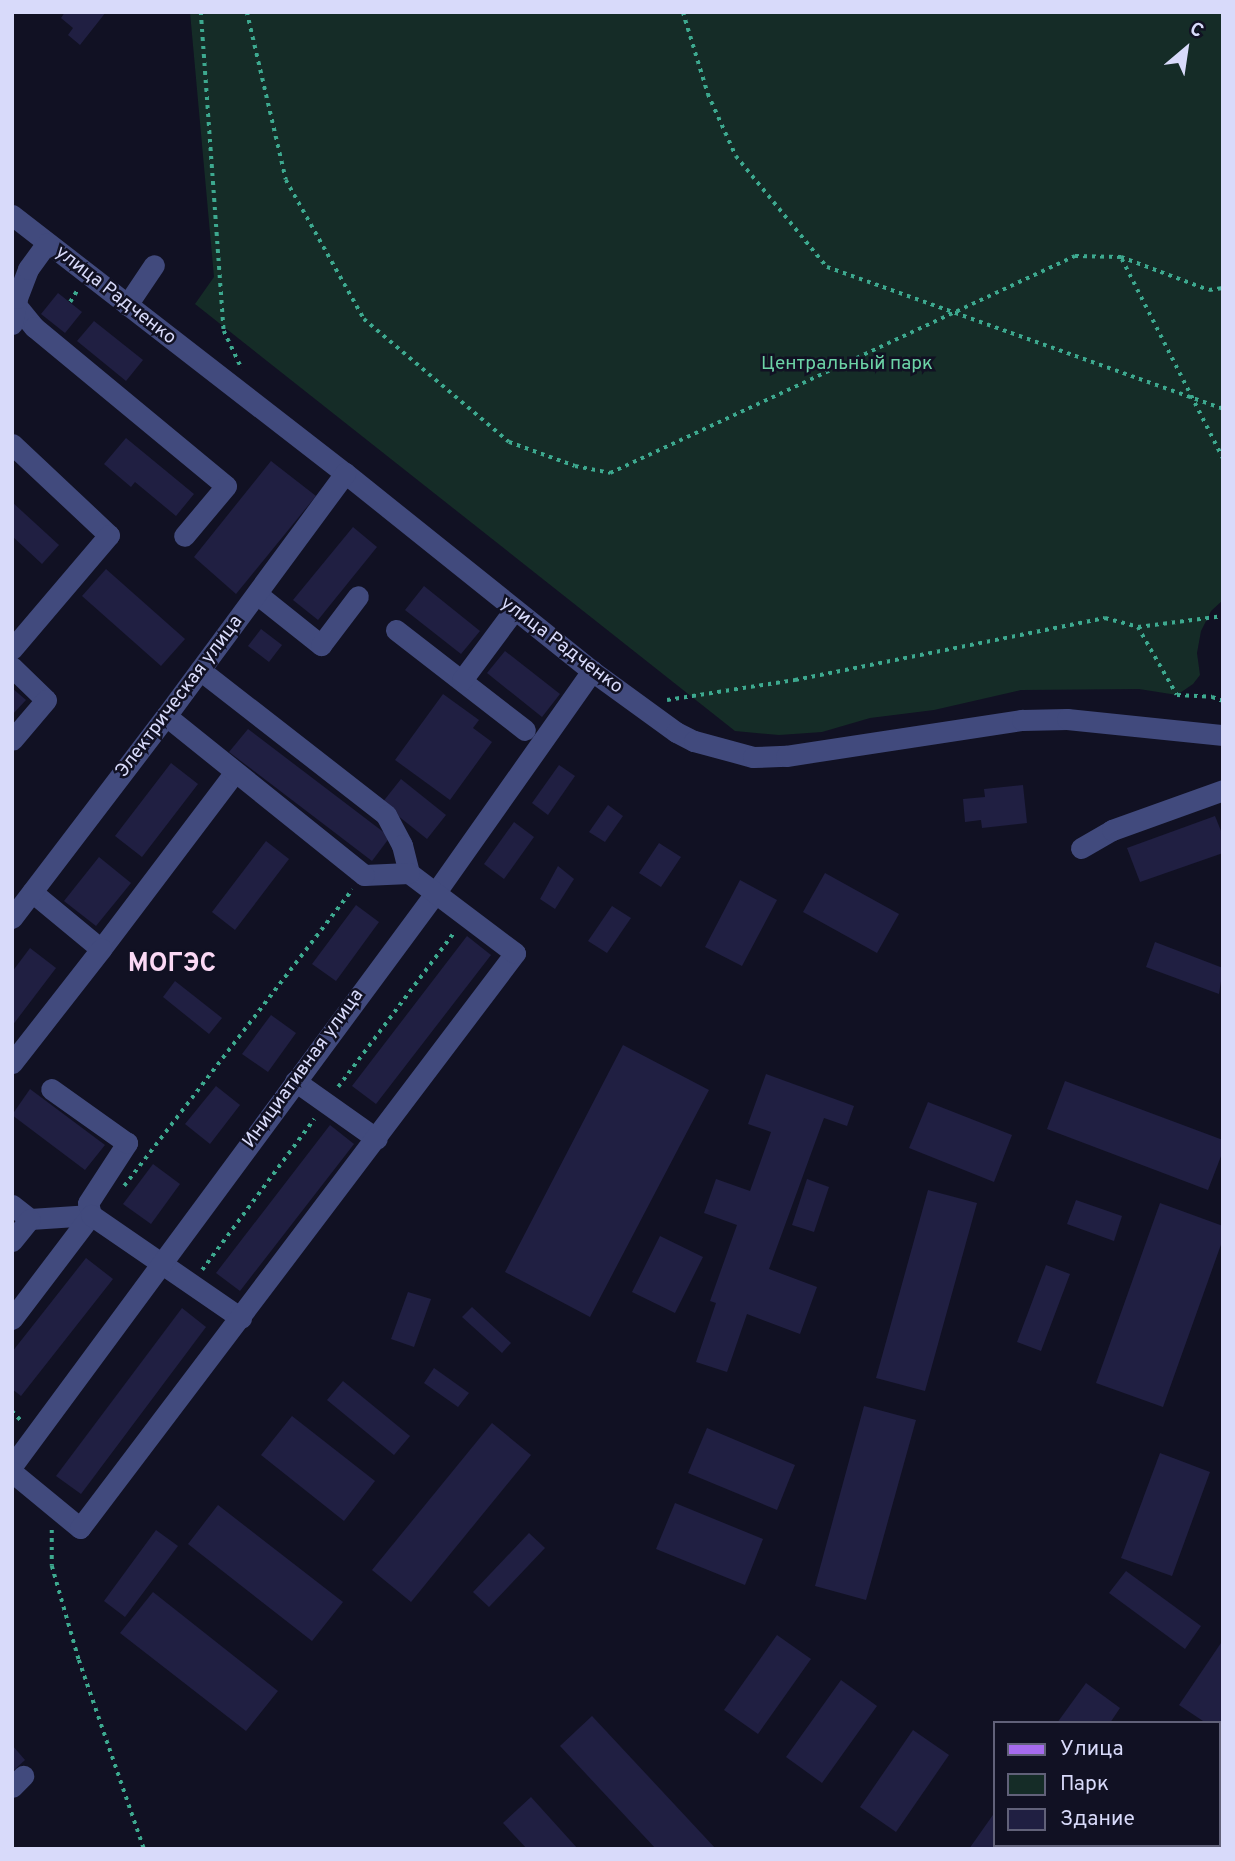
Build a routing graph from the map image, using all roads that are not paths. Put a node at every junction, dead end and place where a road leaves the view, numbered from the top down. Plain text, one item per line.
1 (12, 215) edge
2 (47, 243) junction
3 (154, 265) dead end
4 (127, 305) junction
5 (14, 309) edge
6 (12, 444) edge
7 (345, 473) junction
8 (184, 536) dead end
9 (257, 594) junction
10 (358, 596) dead end
11 (514, 610) junction
12 (397, 630) dead end
13 (12, 649) edge
14 (12, 667) edge
15 (200, 670) junction
16 (592, 671) junction
17 (462, 680) junction
18 (166, 716) junction
19 (525, 730) dead end
20 (1223, 735) edge
21 (12, 740) edge
22 (234, 773) junction
23 (1223, 790) edge
24 (1081, 848) dead end
25 (409, 873) junction
26 (33, 892) junction
27 (436, 892) junction
28 (12, 918) edge
29 (102, 950) junction
30 (12, 1063) edge
31 (295, 1081) junction
32 (51, 1089) dead end
33 (377, 1139) junction
34 (12, 1205) edge
35 (91, 1215) junction
36 (30, 1219) junction
37 (12, 1241) edge
38 (162, 1264) junction
39 (241, 1318) junction
40 (12, 1319) edge
41 (12, 1466) edge
42 (12, 1472) edge

1 - 2 street, улица Радченко
2 - 4 street, улица Радченко
2 - 5 street
3 - 4 street
4 - 7 street, улица Радченко
5 - 8 street
6 - 13 street
7 - 9 street, Электрическая улица
7 - 11 street, улица Радченко
9 - 10 street
9 - 15 street, Электрическая улица
11 - 16 street, улица Радченко
11 - 17 street
12 - 17 street
14 - 21 street
15 - 18 street, Электрическая улица
15 - 25 street
16 - 20 street, улица Радченко
16 - 27 street, Инициативная улица
17 - 19 street
18 - 22 street
18 - 26 street, Электрическая улица
22 - 25 street
22 - 29 street
23 - 24 street
25 - 27 street
26 - 28 street, Электрическая улица
26 - 29 street
27 - 31 street, Инициативная улица
27 - 33 street
29 - 30 street
31 - 33 street
31 - 38 street, Инициативная улица
32 - 35 street
33 - 39 street
34 - 36 street
35 - 36 street
35 - 38 street
35 - 40 street
36 - 37 street
38 - 39 street
38 - 41 street, Инициативная улица
39 - 42 street

